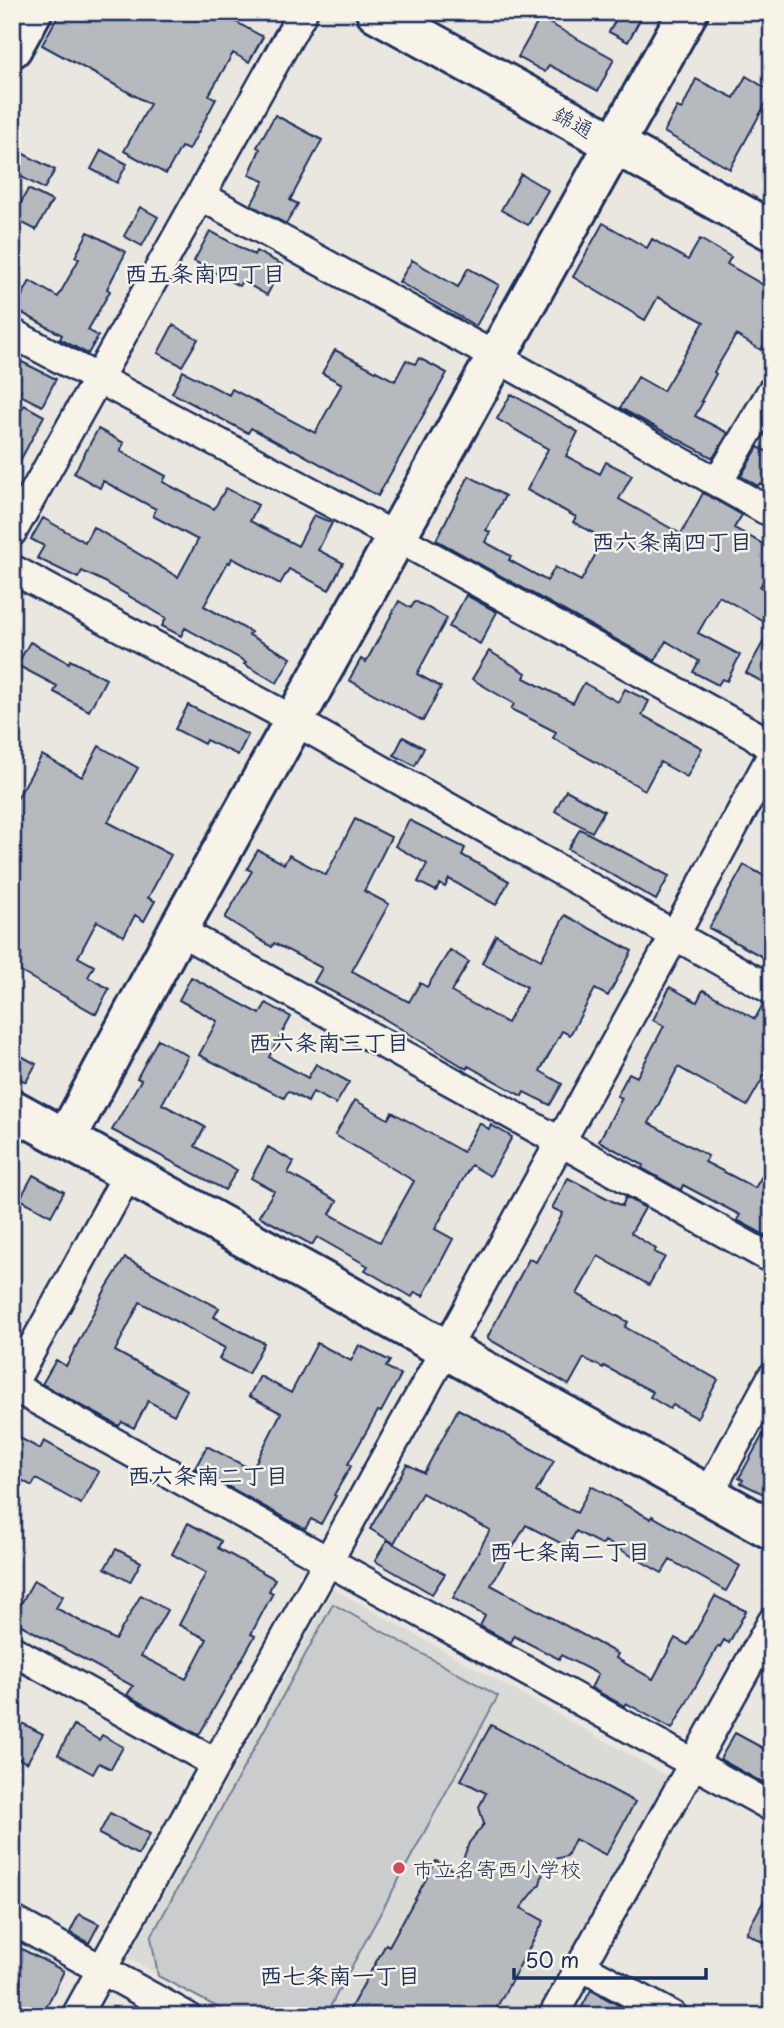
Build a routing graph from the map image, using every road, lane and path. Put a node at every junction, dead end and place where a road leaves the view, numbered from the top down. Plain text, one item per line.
1 (32, 12) edge
2 (303, 12) edge
3 (376, 12) edge
4 (688, 12) edge
5 (12, 48) edge
6 (616, 143) junction
7 (201, 196) junction
8 (772, 231) edge
9 (12, 333) edge
10 (496, 357) junction
11 (98, 377) junction
12 (772, 391) edge
13 (718, 482) junction
14 (772, 510) edge
15 (12, 532) edge
16 (396, 537) junction
17 (12, 569) edge
18 (295, 721) junction
19 (772, 749) edge
20 (772, 755) edge
21 (178, 930) junction
22 (675, 935) junction
23 (772, 990) edge
24 (12, 1109) edge
25 (66, 1139) junction
26 (560, 1141) junction
27 (128, 1174) junction
28 (772, 1259) edge
29 (445, 1349) junction
30 (772, 1377) edge
31 (12, 1386) edge
32 (708, 1494) junction
33 (772, 1530) edge
34 (327, 1561) junction
35 (772, 1622) edge
36 (12, 1650) edge
37 (215, 1763) junction
38 (694, 1764) junction
39 (772, 1807) edge
40 (12, 1920) edge
41 (581, 1966) junction
42 (102, 1969) junction
43 (76, 2016) edge
44 (186, 2016) edge
45 (553, 2016) edge
46 (673, 2016) edge

1 - 5 street
2 - 7 street
3 - 6 street, 錦通
4 - 6 street
6 - 8 street, 錦通
6 - 10 street
7 - 10 street
7 - 11 street
9 - 11 street
10 - 13 street
10 - 16 street
11 - 15 street
11 - 16 street
12 - 13 street
13 - 14 street
16 - 18 street
16 - 19 street
17 - 18 street
18 - 21 street
18 - 22 street
20 - 22 street
21 - 25 street
21 - 26 street
22 - 23 street
22 - 26 street
24 - 25 street
25 - 27 street
26 - 28 street
26 - 29 street
27 - 29 street
27 - 31 street
29 - 32 street
29 - 34 street
30 - 32 street
31 - 34 street
32 - 33 street
34 - 37 street
34 - 38 street
35 - 38 street
36 - 37 street
37 - 42 street
38 - 39 street
38 - 41 street
40 - 42 street
41 - 45 street
41 - 46 street
42 - 43 street
42 - 44 street

